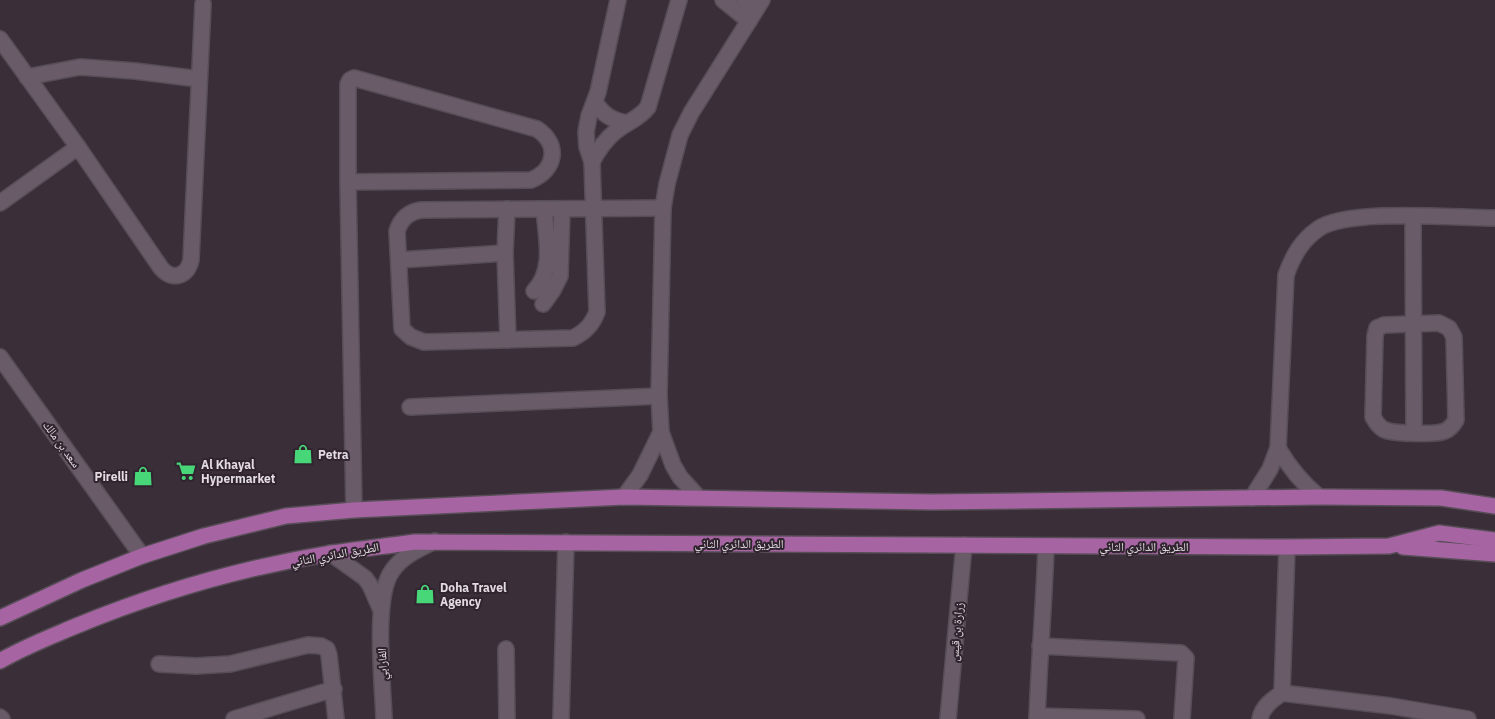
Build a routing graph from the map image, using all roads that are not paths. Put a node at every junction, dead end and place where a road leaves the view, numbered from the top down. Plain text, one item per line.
1 (618, 0) edge
2 (679, 0) edge
3 (723, 0) edge
4 (744, 0) edge
5 (202, 4) dead end
6 (755, 10) edge
7 (0, 39) edge
8 (27, 77) junction
9 (199, 79) junction
10 (595, 102) junction
11 (627, 123) junction
12 (78, 146) junction
13 (592, 162) junction
14 (348, 182) junction
15 (0, 203) edge
16 (663, 208) junction
17 (507, 209) junction
18 (544, 209) junction
19 (562, 209) junction
20 (593, 209) junction
21 (1413, 216) junction
22 (1495, 218) edge
23 (505, 253) junction
24 (399, 260) junction
25 (1414, 324) junction
26 (508, 340) junction
27 (0, 357) edge
28 (659, 396) junction
29 (410, 407) dead end
30 (661, 432) junction
31 (1414, 432) junction
32 (1278, 448) junction
33 (1319, 496) junction
34 (624, 497) junction
35 (699, 498) junction
36 (1252, 498) junction
37 (1495, 506) edge
38 (354, 510) junction
39 (1495, 540) edge
40 (435, 541) junction
41 (566, 542) junction
42 (964, 545) junction
43 (1389, 546) junction
44 (1046, 547) junction
45 (1287, 548) junction
46 (330, 554) junction
47 (1495, 554) edge
48 (142, 556) junction
49 (381, 610) junction
50 (0, 618) edge
51 (1040, 646) junction
52 (506, 649) dead end
53 (0, 661) edge
54 (159, 664) dead end
55 (334, 689) junction
56 (1282, 693) junction
57 (1391, 712) edge
58 (1037, 717) edge
59 (234, 719) edge
60 (336, 719) edge
61 (384, 719) edge
62 (507, 719) edge
63 (561, 719) edge
64 (948, 719) edge
65 (1137, 719) edge
66 (1182, 719) edge
67 (1260, 719) edge
68 (1468, 719) edge

1 - 10 street
2 - 11 street
3 - 6 street
4 - 6 street
5 - 9 street
6 - 16 street
7 - 8 street
8 - 9 street
8 - 12 street
9 - 12 street
10 - 11 street
10 - 13 street
11 - 13 street
12 - 15 street
13 - 20 street
14 - 14 street
14 - 38 street
16 - 20 street
16 - 28 street
17 - 18 street
17 - 23 street
17 - 24 street
18 - 19 street
18 - 19 street
19 - 20 street
20 - 26 street
21 - 22 street
21 - 25 street
21 - 32 street
23 - 24 street
23 - 26 street
24 - 26 street
25 - 31 street
25 - 31 street
25 - 31 street
27 - 48 street, سعد بن مالك
28 - 29 street
28 - 30 street
30 - 34 street
30 - 35 street
32 - 33 street
32 - 36 street
33 - 36 main road
33 - 37 main road
34 - 35 main road
34 - 38 main road
35 - 36 main road
38 - 48 main road
39 - 43 main road, الطريق الدائري الثاني
40 - 41 main road, الطريق الدائري الثاني
40 - 46 main road, الطريق الدائري الثاني
40 - 49 street, الفارابي
41 - 42 main road, الطريق الدائري الثاني
41 - 63 street
42 - 44 main road, الطريق الدائري الثاني
42 - 64 street, زرارة بن قيس
43 - 45 main road, الطريق الدائري الثاني
43 - 47 main road
44 - 45 main road, الطريق الدائري الثاني
44 - 51 street
45 - 56 street
46 - 49 street, الفارابي
46 - 53 main road, الطريق الدائري الثاني
48 - 50 main road
49 - 61 street, الفارابي
51 - 58 street
51 - 66 street
52 - 62 street
54 - 55 street
55 - 59 street
55 - 60 street
56 - 57 street
56 - 67 street
57 - 68 street
58 - 65 street

